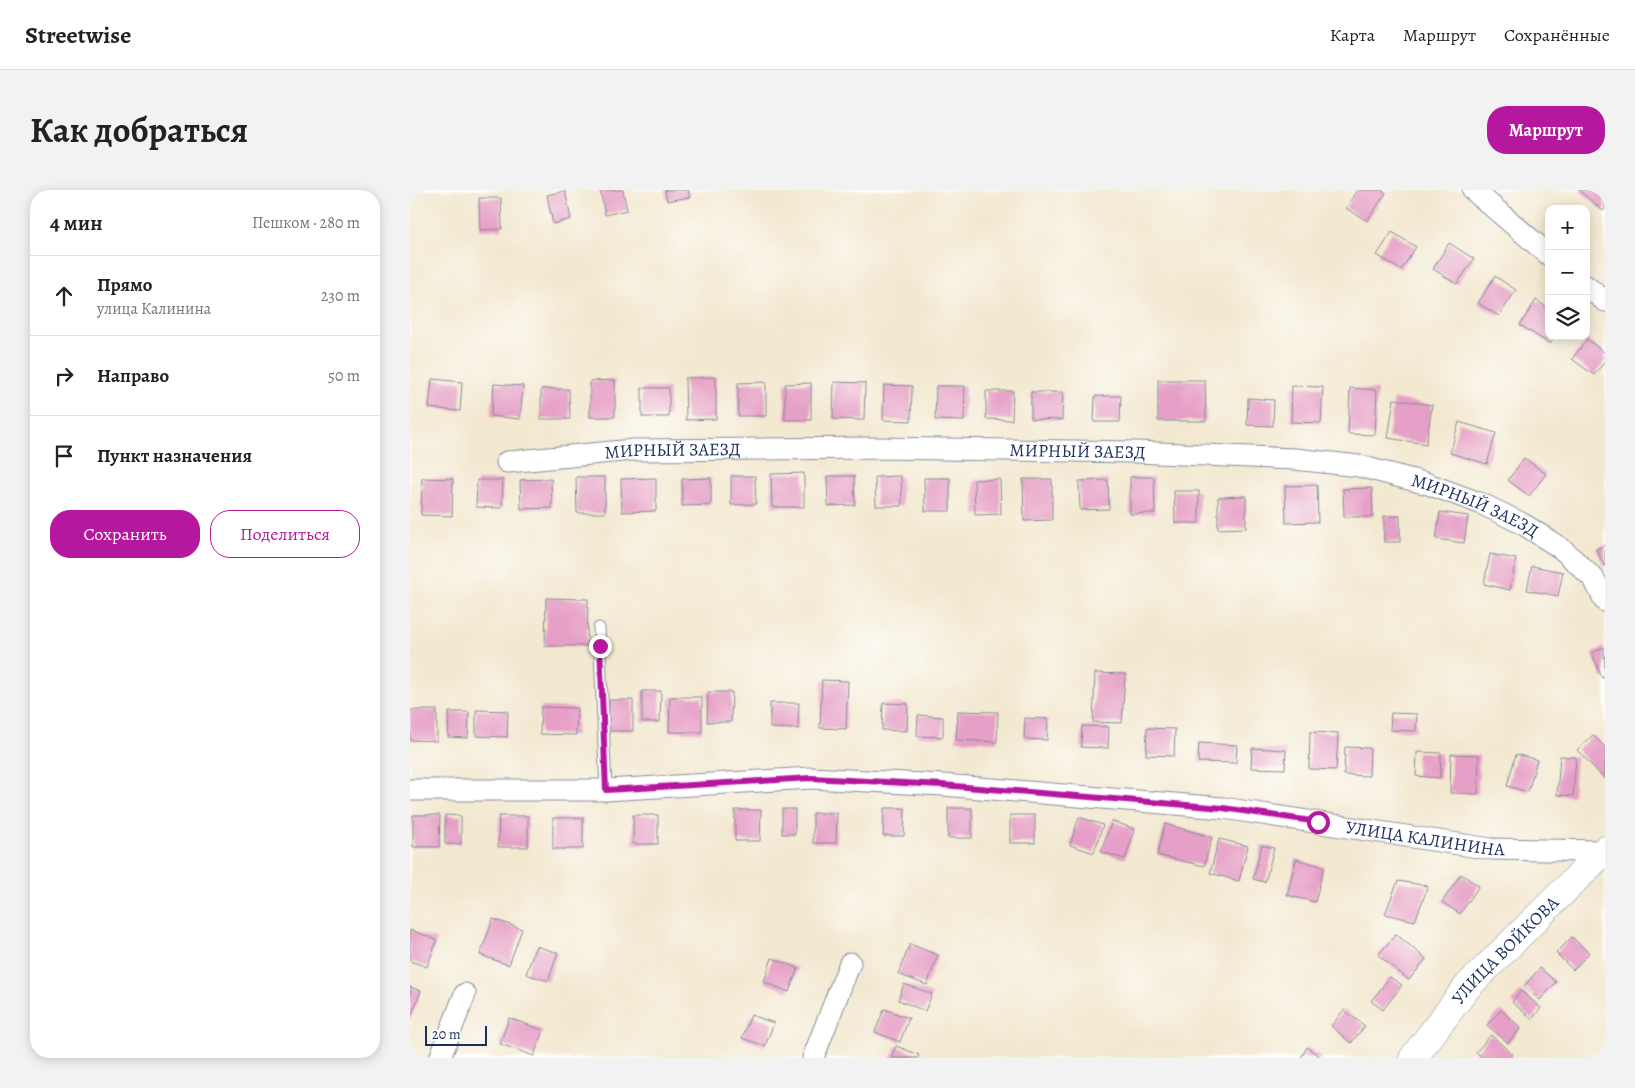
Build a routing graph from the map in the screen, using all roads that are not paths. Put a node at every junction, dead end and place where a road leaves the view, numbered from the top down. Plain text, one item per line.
1 (1473, 190) edge
2 (1545, 253) edge
3 (1590, 289) edge
4 (1605, 302) edge
5 (507, 462) dead end
6 (1605, 601) edge
7 (599, 628) dead end
8 (410, 790) edge
9 (606, 790) junction
10 (1604, 850) edge
11 (850, 963) dead end
12 (465, 994) dead end
13 (440, 1058) edge
14 (813, 1058) edge
15 (1414, 1058) edge

1 - 2 street
3 - 4 street
5 - 6 street, МИРНЫЙ ЗАЕЗД
7 - 9 lane
8 - 9 street, УЛИЦА КАЛИНИНА
9 - 10 street, УЛИЦА КАЛИНИНА
10 - 15 street, УЛИЦА ВОЙКОВА
11 - 14 street
12 - 13 street

